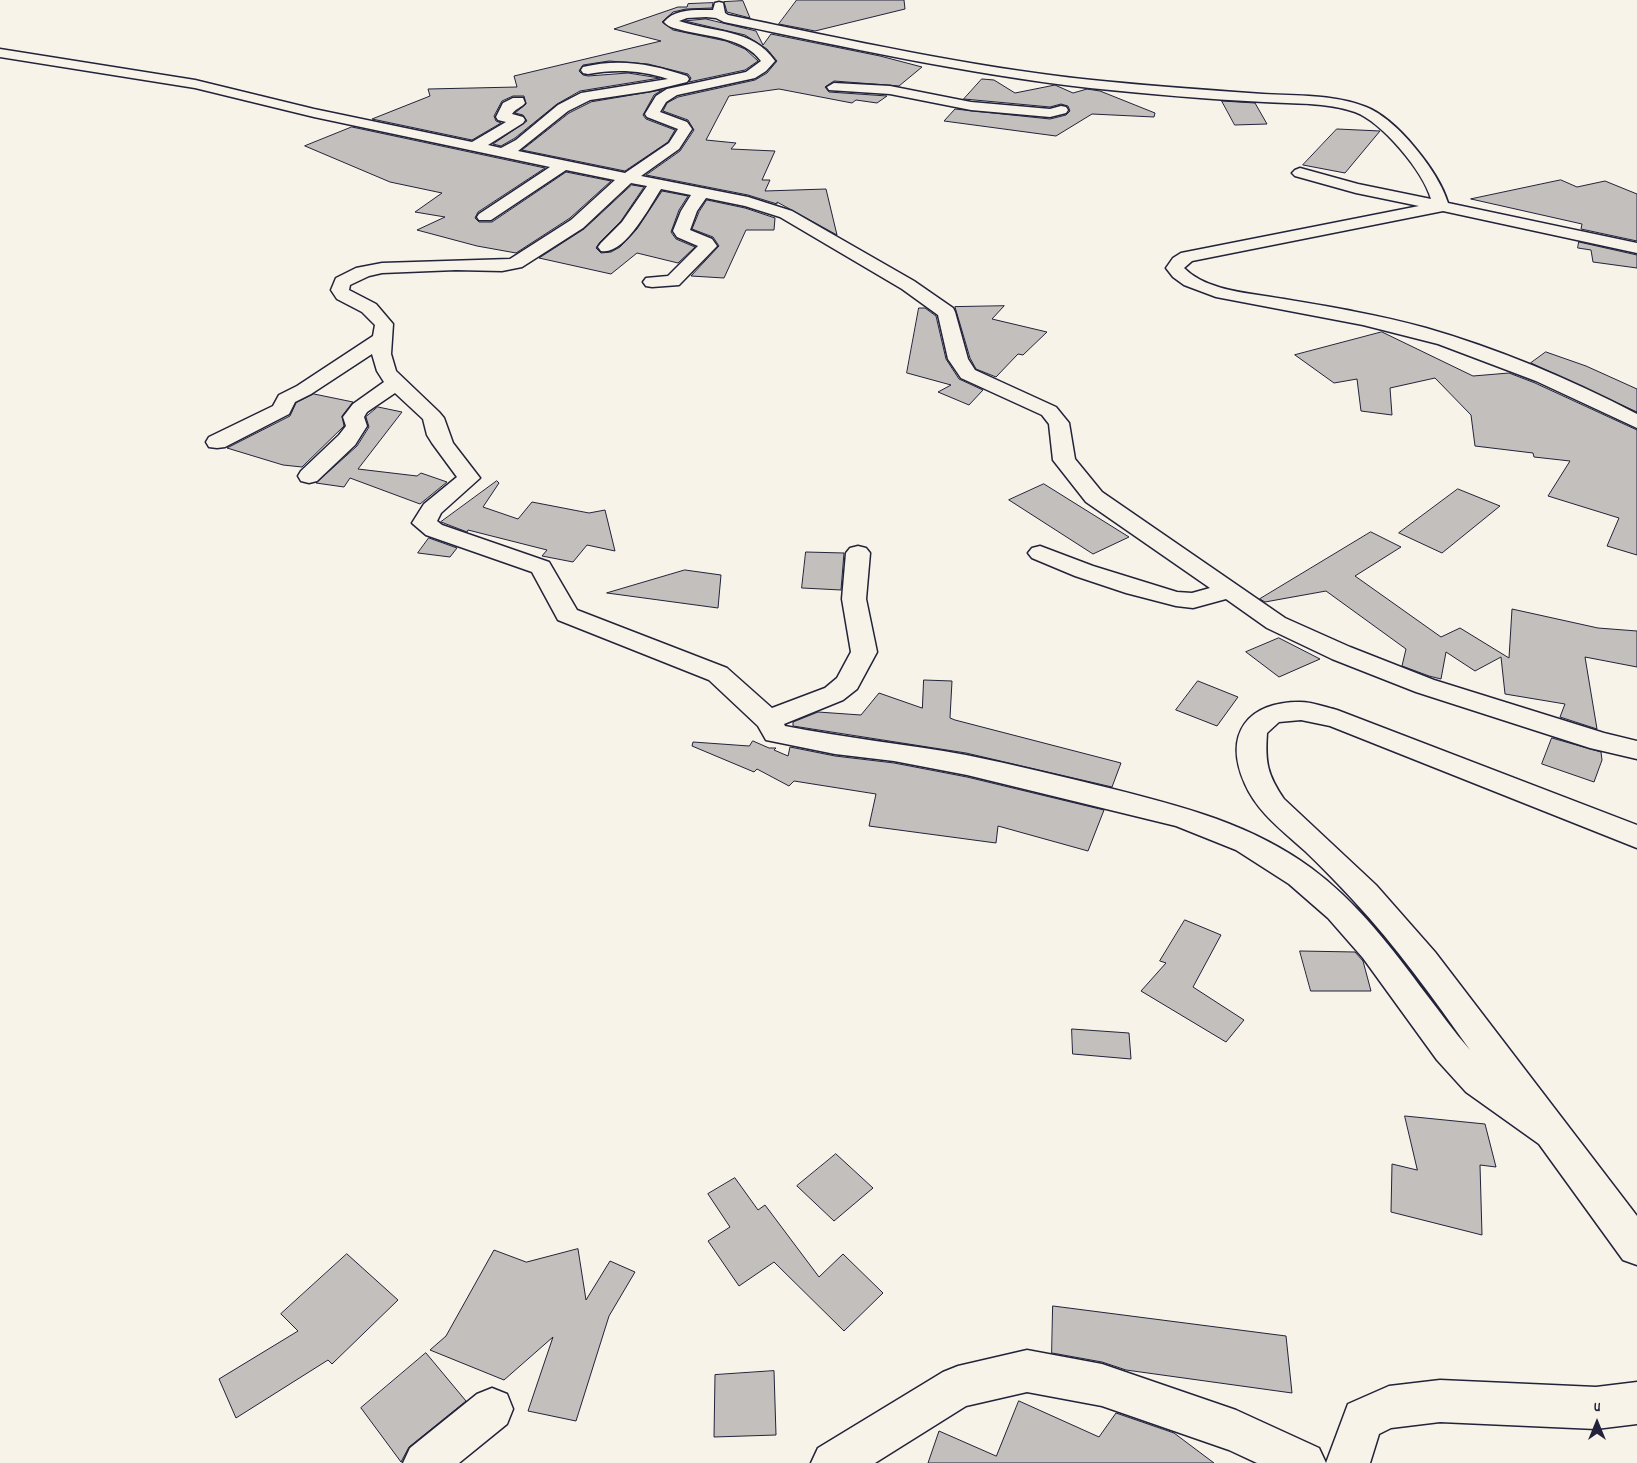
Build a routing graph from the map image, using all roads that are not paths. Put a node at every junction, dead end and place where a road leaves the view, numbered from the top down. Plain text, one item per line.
1 (731, 0) edge
2 (719, 14) junction
3 (0, 53) edge
4 (588, 70) dead end
5 (1005, 73) junction
6 (682, 79) junction
7 (722, 82) junction
8 (834, 87) dead end
9 (1029, 89) dead end
10 (1045, 100) dead end
11 (518, 101) dead end
12 (475, 148) junction
13 (504, 153) junction
14 (564, 165) junction
15 (1300, 173) dead end
16 (628, 178) junction
17 (656, 184) junction
18 (701, 193) junction
19 (1441, 206) junction
20 (485, 217) dead end
21 (606, 247) dead end
22 (1637, 248) edge
23 (652, 282) dead end
24 (383, 338) junction
25 (396, 383) junction
26 (1637, 422) edge
27 (217, 442) dead end
28 (308, 476) dead end
29 (1040, 552) dead end
30 (858, 553) dead end
31 (1228, 591) junction
32 (768, 720) junction
33 (1637, 750) edge
34 (1637, 837) edge
35 (1552, 1133) junction
36 (1637, 1247) edge
37 (1637, 1403) edge
38 (492, 1409) dead end
39 (1353, 1446) edge
40 (425, 1463) edge
41 (833, 1463) edge
42 (1304, 1463) edge

1 - 2 street
2 - 5 street
2 - 7 street
3 - 12 street
4 - 6 street
5 - 9 street
5 - 19 street
6 - 7 street
6 - 13 street
7 - 16 street
8 - 10 street
11 - 12 street
12 - 13 street
13 - 14 street
14 - 16 street
14 - 20 street
15 - 19 street
16 - 17 street
16 - 24 street
17 - 18 street
17 - 21 street
18 - 23 street
18 - 31 street
19 - 22 street
19 - 26 street
24 - 25 street
24 - 27 street
25 - 28 street
25 - 32 street
29 - 31 street
30 - 32 street
31 - 33 street
32 - 35 street
34 - 35 street
35 - 36 street
37 - 39 street
38 - 40 street
41 - 42 street

